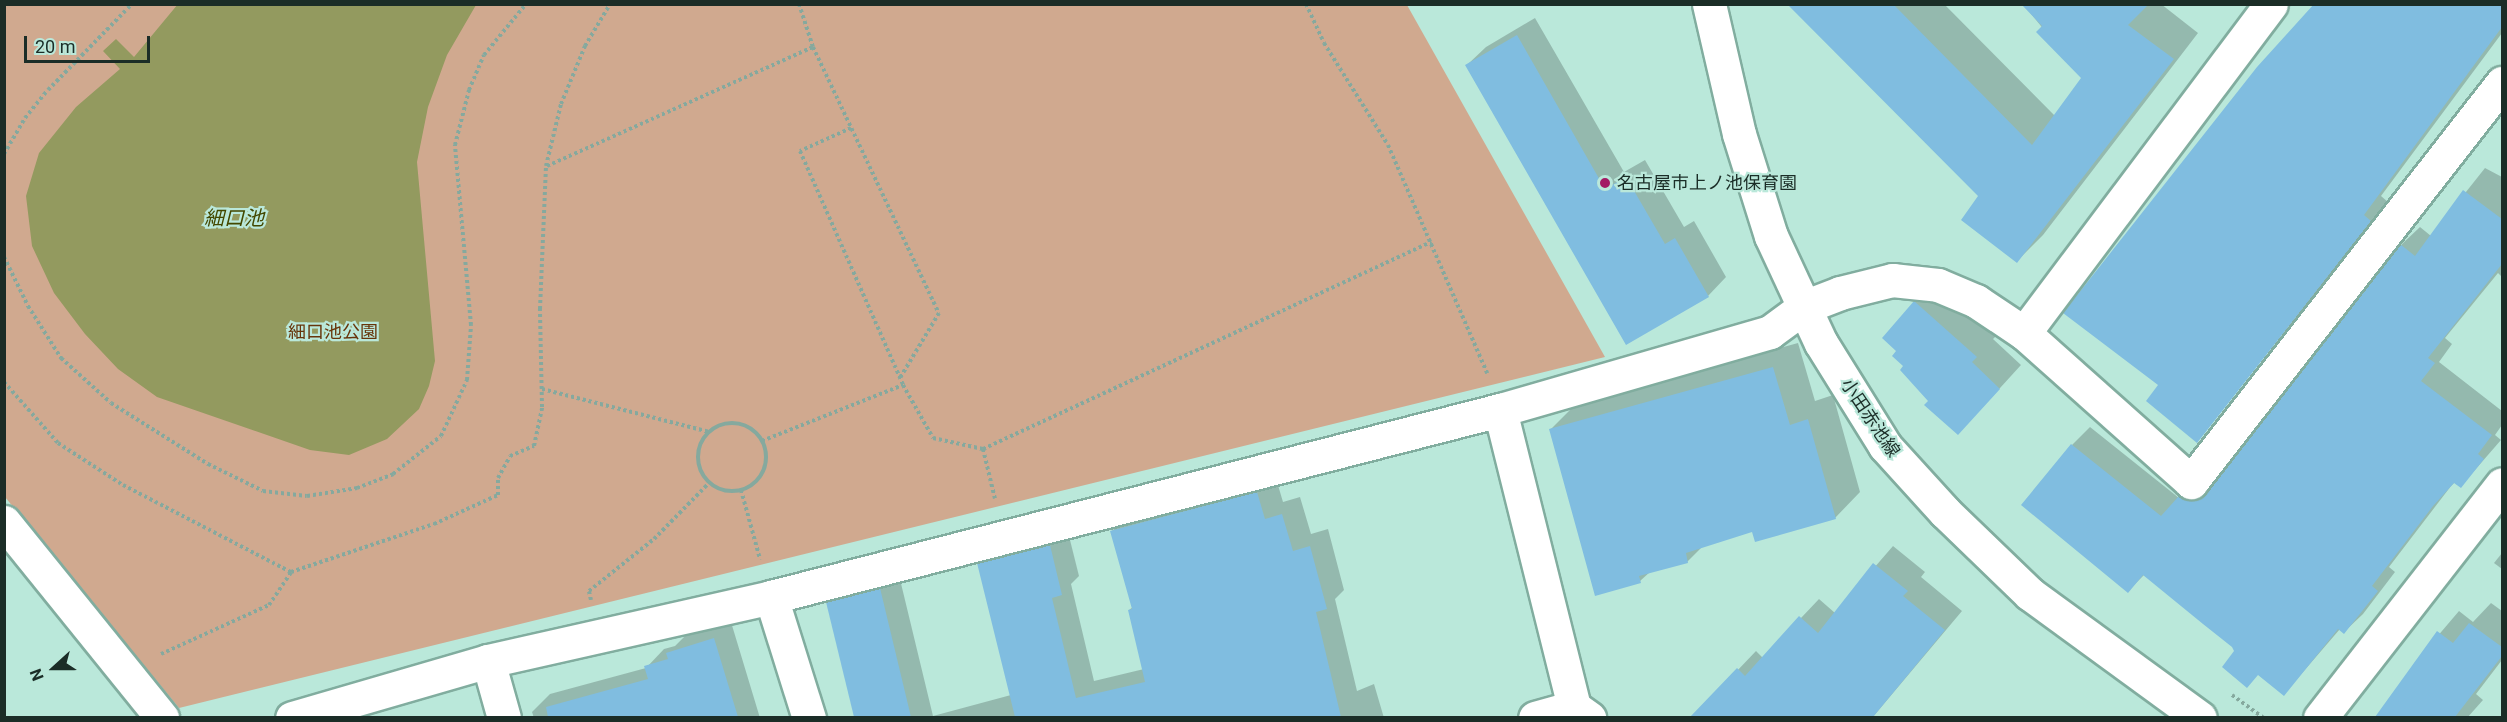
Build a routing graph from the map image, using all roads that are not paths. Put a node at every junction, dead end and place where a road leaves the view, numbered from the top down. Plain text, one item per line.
1 (2271, 4) edge
2 (1710, 5) edge
3 (2502, 83) edge
4 (1804, 307) junction
5 (2024, 333) junction
6 (1500, 410) junction
7 (2502, 484) edge
8 (4, 522) edge
9 (771, 597) junction
10 (488, 661) junction
11 (1581, 712) edge
12 (162, 717) edge
13 (292, 717) edge
14 (504, 717) edge
15 (809, 717) edge
16 (1535, 717) edge
17 (2200, 717) edge
18 (2320, 717) edge

1 - 5 street
2 - 4 street, 小田赤池線
3 - 5 street
4 - 5 street
4 - 6 street
4 - 17 street, 小田赤池線
6 - 9 street
6 - 11 street
7 - 18 street
8 - 12 street
9 - 10 street
9 - 15 street
10 - 13 street
10 - 14 street
11 - 16 street

